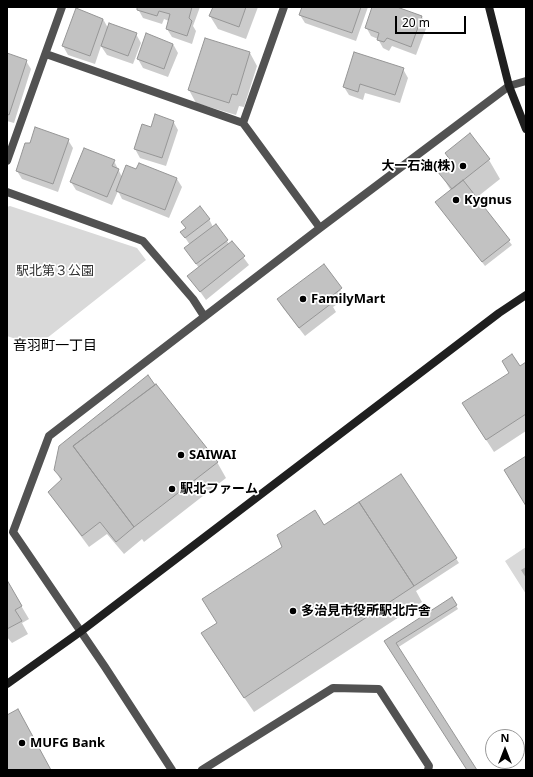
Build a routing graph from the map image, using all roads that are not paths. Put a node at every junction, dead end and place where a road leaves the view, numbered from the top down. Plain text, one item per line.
1 (62, 7) edge
2 (284, 7) edge
3 (489, 7) edge
4 (46, 54) junction
5 (526, 81) edge
6 (509, 86) junction
7 (243, 123) junction
8 (526, 129) edge
9 (7, 161) edge
10 (7, 192) edge
11 (320, 228) junction
12 (526, 295) edge
13 (204, 316) junction
14 (10, 531) edge
15 (80, 632) junction
16 (7, 684) edge
17 (172, 770) edge
18 (202, 770) edge
19 (428, 770) edge

1 - 4 street
2 - 7 street
3 - 6 street
4 - 7 street
4 - 9 street
5 - 6 street
6 - 8 street
6 - 11 street
7 - 11 street
10 - 13 street
11 - 13 street
12 - 15 street
13 - 14 street
14 - 15 street
15 - 16 street
15 - 17 street
18 - 19 street

